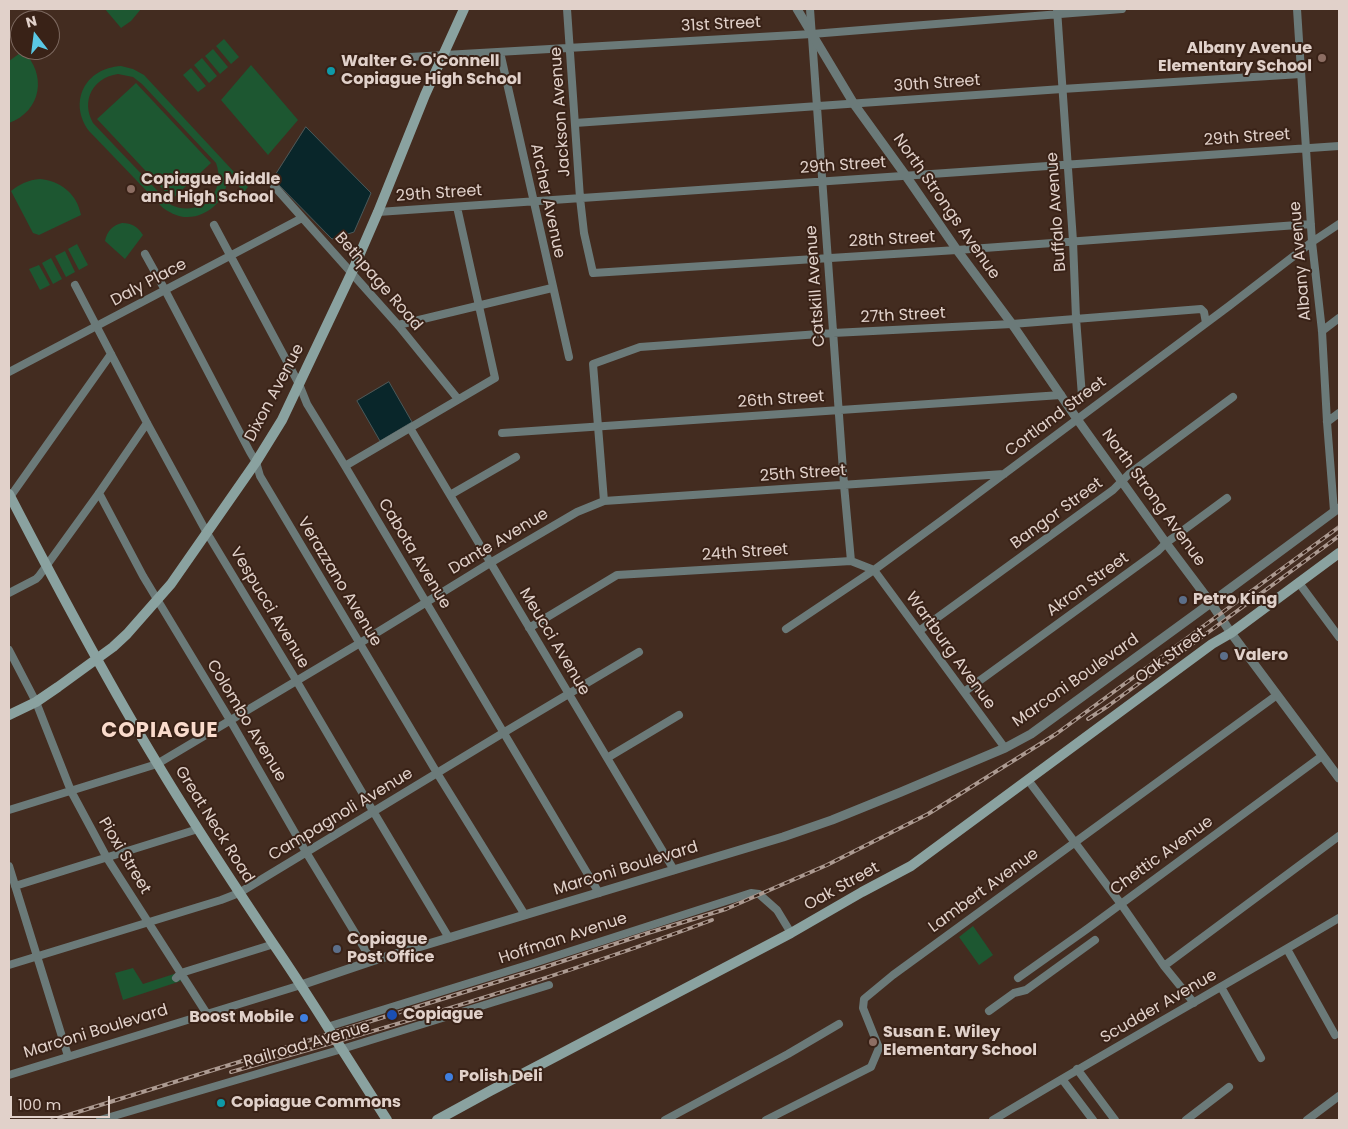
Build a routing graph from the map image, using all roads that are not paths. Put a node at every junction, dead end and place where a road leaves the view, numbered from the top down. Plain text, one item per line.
1 (464, 9) edge
2 (568, 9) edge
3 (797, 9) edge
4 (810, 9) edge
5 (1122, 9) edge
6 (1296, 9) edge
7 (1057, 11) edge
8 (812, 34) junction
9 (570, 47) junction
10 (500, 52) junction
11 (444, 55) junction
12 (410, 57) dead end
13 (1301, 74) junction
14 (1062, 89) junction
15 (854, 104) junction
16 (817, 106) junction
17 (575, 123) junction
18 (1339, 146) edge
19 (1306, 148) junction
20 (1068, 164) junction
21 (906, 176) junction
22 (823, 181) junction
23 (274, 186) dead end
24 (580, 198) junction
25 (533, 201) junction
26 (456, 207) junction
27 (378, 212) junction
28 (302, 218) junction
29 (1311, 224) junction
30 (1339, 224) edge
31 (214, 225) dead end
32 (1073, 241) junction
33 (1312, 242) junction
34 (957, 250) junction
35 (145, 254) dead end
36 (230, 255) junction
37 (828, 258) junction
38 (352, 272) junction
39 (593, 273) joint
40 (75, 285) dead end
41 (552, 288) junction
42 (165, 290) junction
43 (479, 306) junction
44 (1076, 318) junction
45 (1339, 318) edge
46 (1206, 319) junction
47 (1012, 324) junction
48 (398, 325) junction
49 (96, 326) junction
50 (1322, 331) junction
51 (833, 334) junction
52 (111, 354) junction
53 (569, 357) dead end
54 (9, 372) edge
55 (299, 384) junction
56 (1061, 395) junction
57 (1233, 397) dead end
58 (458, 399) junction
59 (1069, 406) junction
60 (838, 410) junction
61 (1339, 413) edge
62 (1077, 419) junction
63 (1327, 422) junction
64 (147, 423) junction
65 (599, 426) junction
66 (410, 428) junction
67 (502, 433) dead end
68 (516, 457) dead end
69 (256, 462) junction
70 (345, 466) junction
71 (1004, 474) junction
72 (1122, 482) junction
73 (844, 485) junction
74 (99, 493) junction
75 (10, 496) edge
76 (450, 496) junction
77 (1227, 498) dead end
78 (604, 501) junction
79 (1337, 509) edge
80 (207, 533) junction
81 (1166, 543) junction
82 (1339, 553) edge
83 (851, 561) junction
84 (490, 563) junction
85 (46, 567) junction
86 (874, 570) junction
87 (1299, 583) junction
88 (9, 593) edge
89 (158, 600) junction
90 (426, 602) junction
91 (1211, 603) junction
92 (529, 628) junction
93 (786, 629) dead end
94 (919, 631) junction
95 (1231, 633) junction
96 (1339, 637) edge
97 (360, 643) junction
98 (9, 650) edge
99 (639, 652) dead end
100 (96, 660) junction
101 (296, 680) junction
102 (964, 692) junction
103 (569, 694) junction
104 (1277, 695) junction
105 (36, 702) junction
106 (9, 715) edge
107 (679, 715) dead end
108 (230, 720) junction
109 (503, 733) junction
110 (1004, 748) junction
111 (1322, 756) junction
112 (608, 758) junction
113 (157, 764) junction
114 (437, 773) junction
115 (1339, 778) edge
116 (1028, 780) junction
117 (72, 791) junction
118 (9, 810) edge
119 (373, 811) junction
120 (198, 829) junction
121 (1339, 836) edge
122 (1075, 843) junction
123 (306, 852) junction
124 (107, 858) junction
125 (9, 866) edge
126 (674, 870) junction
127 (15, 886) junction
128 (599, 892) junction
129 (239, 893) junction
130 (1120, 904) junction
131 (525, 915) junction
132 (1339, 918) edge
133 (149, 922) junction
134 (792, 932) junction
135 (449, 938) junction
136 (1095, 940) dead end
137 (274, 944) junction
138 (1287, 949) junction
139 (36, 957) junction
140 (372, 961) junction
141 (9, 965) edge
142 (1164, 966) junction
143 (178, 976) junction
144 (1018, 978) dead end
145 (301, 985) junction
146 (549, 985) dead end
147 (1221, 987) junction
148 (1194, 1003) junction
149 (989, 1011) dead end
150 (207, 1014) junction
151 (839, 1024) dead end
152 (332, 1033) junction
153 (1335, 1034) dead end
154 (342, 1049) junction
155 (68, 1056) junction
156 (1261, 1058) dead end
157 (1077, 1070) junction
158 (9, 1074) edge
159 (1062, 1078) junction
160 (1228, 1087) dead end
161 (1339, 1096) edge
162 (103, 1120) edge
163 (387, 1120) edge
164 (437, 1120) edge
165 (665, 1120) edge
166 (766, 1120) edge
167 (993, 1120) edge
168 (1093, 1120) edge
169 (1115, 1120) edge
170 (1186, 1120) edge
171 (1307, 1120) edge

1 - 11 main road, Dixon Avenue
2 - 9 street, Jackson Avenue
3 - 8 street, North Strongs Avenue
4 - 8 street, Catskill Avenue
5 - 7 street, 31st Street
6 - 13 street, Albany Avenue
7 - 8 street, 31st Street
7 - 14 street, Buffalo Avenue
8 - 9 street, 31st Street
8 - 15 street, North Strongs Avenue
8 - 16 street, Catskill Avenue
9 - 10 street, 31st Street
9 - 17 street, Jackson Avenue
10 - 11 street, 31st Street
10 - 25 street, Archer Avenue
11 - 12 street, 31st Street
11 - 27 main road, Dixon Avenue
13 - 14 street, 30th Street
13 - 19 street, Albany Avenue
14 - 15 street, 30th Street
14 - 20 street, Buffalo Avenue
15 - 16 street, 30th Street
15 - 21 street, North Strongs Avenue
16 - 17 street, 30th Street
16 - 22 street, Catskill Avenue
17 - 24 street, Jackson Avenue
18 - 19 street, 29th Street
19 - 20 street, 29th Street
19 - 29 street, Albany Avenue
20 - 21 street, 29th Street
20 - 32 street, Buffalo Avenue
21 - 22 street, 29th Street
21 - 34 street, North Strongs Avenue
22 - 24 street, 29th Street
22 - 37 street, Catskill Avenue
23 - 28 street, Bethpage Road
24 - 25 street, 29th Street
24 - 39 street, Jackson Avenue
25 - 26 street, 29th Street
25 - 41 street, Archer Avenue
26 - 27 street, 29th Street
26 - 43 street
27 - 38 main road, Dixon Avenue
28 - 36 street, Daly Place
28 - 38 street, Bethpage Road
29 - 32 street, 28th Street
29 - 33 street, Albany Avenue
30 - 33 street, Cortland Street
31 - 36 street, Cabota Avenue
32 - 34 street, 28th Street
32 - 44 street, Buffalo Avenue
33 - 46 street, Cortland Street
33 - 50 street, Albany Avenue
34 - 37 street, 28th Street
34 - 47 street, North Strongs Avenue
35 - 42 street, Verazzano Avenue
36 - 42 street, Daly Place
36 - 55 street, Cabota Avenue
37 - 39 street, 28th Street
37 - 51 street, Catskill Avenue
38 - 48 street, Bethpage Road
38 - 55 main road, Dixon Avenue
40 - 49 street, Vespucci Avenue
41 - 43 street
41 - 53 street, Archer Avenue
42 - 49 street, Daly Place
42 - 69 street, Verazzano Avenue
43 - 48 street
43 - 58 street
44 - 46 street, 27th Street
44 - 47 street, 27th Street
44 - 59 street, Buffalo Avenue
45 - 50 street
46 - 62 street, Cortland Street
47 - 51 street, 27th Street
47 - 56 street, North Strongs Avenue
48 - 58 street, Bethpage Road
49 - 52 street, Vespucci Avenue
49 - 54 street, Daly Place
50 - 63 street, Albany Avenue
51 - 60 street, Catskill Avenue
51 - 65 street, 27th Street
52 - 64 street, Vespucci Avenue
52 - 75 street
55 - 69 main road, Dixon Avenue
55 - 70 street, Cabota Avenue
56 - 59 street, North Strong Avenue
56 - 60 street, 26th Street
57 - 72 street, Bangor Street
58 - 66 street
59 - 62 street, North Strong Avenue
60 - 65 street, 26th Street
60 - 73 street, Catskill Avenue
61 - 63 street
62 - 71 street, Cortland Street
62 - 72 street, North Strong Avenue
63 - 79 street, Albany Avenue
64 - 74 street
64 - 80 street, Vespucci Avenue
65 - 67 street, 26th Street
65 - 78 street
66 - 70 street
66 - 76 street, Meucci Avenue
68 - 76 street
69 - 80 main road, Dixon Avenue
69 - 97 street, Verazzano Avenue
70 - 90 street, Cabota Avenue
71 - 73 street, 25th Street
71 - 86 street, Cortland Street
72 - 81 street, North Strong Avenue
72 - 94 street, Bangor Street
73 - 78 street, 25th Street
73 - 83 street, Catskill Avenue
74 - 85 street
74 - 89 street, Colombo Avenue
75 - 85 main road, Great Neck Road
76 - 84 street, Meucci Avenue
77 - 81 street, Akron Street
78 - 84 street, Dante Avenue
79 - 91 street, Marconi Boulevard
80 - 89 main road, Dixon Avenue
80 - 101 street, Vespucci Avenue
81 - 91 street, North Strong Avenue
81 - 102 street, Akron Street
82 - 87 main road, Oak Street
83 - 86 street, 24th Street
83 - 92 street, 24th Street
84 - 90 street, Dante Avenue
84 - 92 street, Meucci Avenue
85 - 88 street
85 - 100 main road, Great Neck Road
86 - 93 street, Cortland Street
86 - 94 street, Wartburg Avenue
87 - 95 main road, Oak Street
87 - 96 street
89 - 100 main road, Dixon Avenue
89 - 108 street, Colombo Avenue
90 - 97 street, Dante Avenue
90 - 109 street, Cabota Avenue
91 - 95 street, North Strong Avenue
91 - 110 street, Marconi Boulevard
92 - 103 street, Meucci Avenue
94 - 102 street, Wartburg Avenue
95 - 104 street, North Strong Avenue
95 - 116 main road, Oak Street
97 - 101 street, Dante Avenue
97 - 114 street, Verazzano Avenue
98 - 105 street, Pioxi Street
99 - 103 street, Campagnoli Avenue
100 - 105 main road, Dixon Avenue
100 - 113 main road, Great Neck Road
101 - 108 street, Dante Avenue
101 - 119 street, Vespucci Avenue
102 - 110 street, Wartburg Avenue
103 - 109 street, Campagnoli Avenue
103 - 112 street, Meucci Avenue
104 - 111 street, North Strong Avenue
104 - 122 street, Lambert Avenue
105 - 106 main road, Dixon Avenue
105 - 117 street, Pioxi Street
107 - 112 street
108 - 113 street, Dante Avenue
108 - 123 street, Colombo Avenue
109 - 114 street, Campagnoli Avenue
109 - 128 street, Cabota Avenue
110 - 126 street, Marconi Boulevard
111 - 115 street, North Strong Avenue
111 - 130 street, Chettic Avenue
112 - 126 street, Meucci Avenue
113 - 117 street, Dante Avenue
113 - 120 main road, Great Neck Road
114 - 119 street, Campagnoli Avenue
114 - 131 street, Verazzano Avenue
116 - 122 street
116 - 134 main road, Oak Street
117 - 118 street, Dante Avenue
117 - 124 street, Pioxi Street
119 - 123 street, Campagnoli Avenue
119 - 135 street, Vespucci Avenue
120 - 124 street
120 - 129 main road, Great Neck Road
121 - 142 street
122 - 130 street
122 - 166 street, Lambert Avenue
123 - 129 street, Campagnoli Avenue
123 - 140 street, Colombo Avenue
124 - 127 street
124 - 133 street, Pioxi Street
125 - 127 street
126 - 128 street, Marconi Boulevard
127 - 139 street
128 - 131 street, Marconi Boulevard
129 - 133 street, Campagnoli Avenue
129 - 137 main road, Great Neck Road
130 - 142 street
130 - 144 street, Chettic Avenue
131 - 135 street, Marconi Boulevard
132 - 138 street, Scudder Avenue
133 - 139 street, Campagnoli Avenue
133 - 143 street, Pioxi Street
134 - 152 street, Hoffman Avenue
134 - 164 main road, Oak Street
135 - 140 street, Marconi Boulevard
136 - 149 street
137 - 143 street
137 - 145 main road, Great Neck Road
138 - 147 street, Scudder Avenue
138 - 153 street
139 - 141 street, Campagnoli Avenue
139 - 155 street
140 - 145 street, Marconi Boulevard
142 - 148 street
143 - 150 street, Pioxi Street
145 - 150 street, Marconi Boulevard
145 - 152 main road, Great Neck Road
146 - 154 street, Railroad Avenue
147 - 148 street, Scudder Avenue
147 - 156 street
148 - 157 street, Scudder Avenue
150 - 155 street, Marconi Boulevard
151 - 165 street
152 - 154 main road, Great Neck Road
154 - 162 street, Railroad Avenue
154 - 163 main road, Great Neck Road
155 - 158 street, Marconi Boulevard
157 - 159 street, Scudder Avenue
157 - 169 street
159 - 167 street, Scudder Avenue
159 - 168 street
160 - 170 street
161 - 171 street

